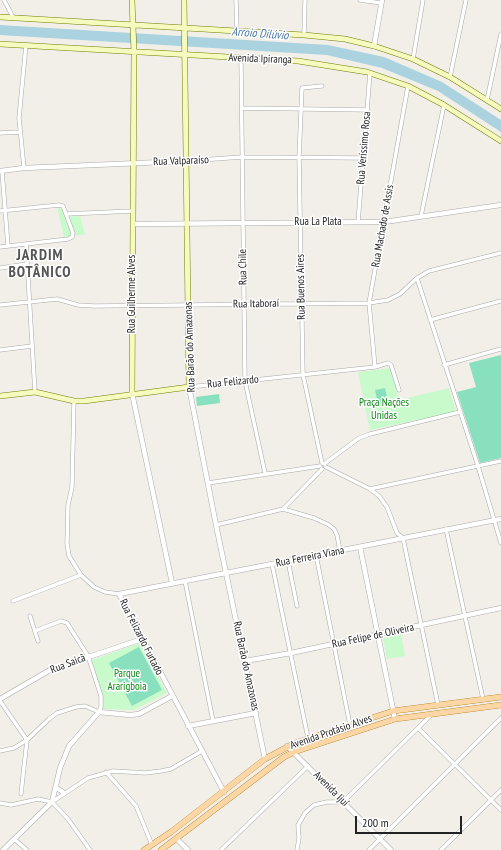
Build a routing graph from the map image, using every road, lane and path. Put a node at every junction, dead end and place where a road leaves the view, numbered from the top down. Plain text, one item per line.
1 (4, 0) edge
2 (132, 0) edge
3 (184, 0) edge
4 (236, 0) edge
5 (305, 0) edge
6 (360, 0) edge
7 (423, 0) edge
8 (466, 0) edge
9 (381, 2) edge
10 (0, 17) edge
11 (13, 17) junction
12 (133, 27) junction
13 (185, 30) junction
14 (237, 31) junction
15 (501, 34) edge
16 (304, 35) junction
17 (0, 44) edge
18 (26, 45) junction
19 (374, 46) junction
20 (134, 52) junction
21 (184, 52) junction
22 (241, 59) junction
23 (413, 59) junction
24 (370, 73) junction
25 (450, 76) junction
26 (322, 86) dead end
27 (408, 86) junction
28 (487, 100) junction
29 (444, 105) junction
30 (243, 108) junction
31 (302, 108) junction
32 (501, 109) edge
33 (368, 110) junction
34 (19, 132) junction
35 (0, 133) edge
36 (501, 142) edge
37 (242, 157) junction
38 (299, 157) junction
39 (363, 158) junction
40 (186, 161) junction
41 (133, 162) junction
42 (24, 168) junction
43 (1, 171) edge
44 (501, 204) edge
45 (6, 210) junction
46 (0, 211) edge
47 (133, 211) junction
48 (66, 214) junction
49 (421, 216) junction
50 (300, 222) junction
51 (358, 222) junction
52 (384, 222) junction
53 (243, 223) junction
54 (133, 224) junction
55 (187, 224) junction
56 (26, 244) junction
57 (8, 246) junction
58 (0, 247) edge
59 (501, 253) edge
60 (27, 264) junction
61 (0, 268) edge
62 (417, 278) junction
63 (501, 301) edge
64 (30, 302) junction
65 (302, 303) junction
66 (369, 303) junction
67 (244, 304) junction
68 (0, 305) edge
69 (188, 305) junction
70 (132, 306) junction
71 (430, 320) junction
72 (32, 346) junction
73 (501, 348) edge
74 (0, 350) edge
75 (444, 365) junction
76 (375, 367) junction
77 (303, 375) junction
78 (246, 381) junction
79 (189, 387) junction
80 (399, 390) dead end
81 (35, 392) junction
82 (132, 394) junction
83 (0, 396) edge
84 (74, 401) junction
85 (460, 412) junction
86 (501, 461) edge
87 (323, 466) junction
88 (478, 466) junction
89 (264, 473) junction
90 (208, 483) junction
91 (370, 489) junction
92 (283, 509) junction
93 (501, 519) edge
94 (494, 520) junction
95 (216, 525) junction
96 (446, 529) junction
97 (403, 538) junction
98 (501, 543) edge
99 (360, 546) junction
100 (340, 551) junction
101 (316, 555) junction
102 (288, 561) junction
103 (272, 564) junction
104 (227, 573) junction
105 (81, 574) junction
106 (185, 581) junction
107 (172, 583) junction
108 (119, 594) junction
109 (13, 601) dead end
110 (297, 606) dead end
111 (501, 608) edge
112 (30, 616) dead end
113 (466, 617) junction
114 (422, 626) junction
115 (35, 630) junction
116 (378, 634) junction
117 (142, 639) junction
118 (38, 641) dead end
119 (335, 644) junction
120 (291, 653) junction
121 (88, 656) junction
122 (245, 661) junction
123 (172, 696) junction
124 (501, 697) edge
125 (0, 700) edge
126 (483, 700) junction
127 (438, 705) junction
128 (501, 705) edge
129 (393, 711) junction
130 (99, 712) junction
131 (256, 713) junction
132 (432, 714) junction
133 (501, 718) edge
134 (395, 719) junction
135 (213, 721) junction
136 (350, 725) junction
137 (188, 726) junction
138 (418, 728) junction
139 (308, 738) junction
140 (26, 740) junction
141 (287, 746) junction
142 (0, 751) edge
143 (202, 751) junction
144 (294, 752) junction
145 (265, 759) junction
146 (455, 764) junction
147 (308, 766) junction
148 (106, 772) junction
149 (57, 788) junction
150 (501, 790) edge
151 (224, 792) junction
152 (64, 793) junction
153 (21, 794) dead end
154 (491, 800) junction
155 (52, 802) junction
156 (343, 802) junction
157 (0, 803) edge
158 (501, 810) edge
159 (14, 839) junction
160 (177, 839) junction
161 (380, 839) junction
162 (152, 845) junction
163 (3, 850) edge
164 (26, 850) edge
165 (90, 850) edge
166 (144, 850) edge
167 (161, 850) edge
168 (188, 850) edge
169 (221, 850) edge
170 (297, 850) edge
171 (369, 850) edge
172 (391, 850) edge
173 (441, 850) edge

1 - 11 street
2 - 12 main road, Rua Guilherme Alves
3 - 13 main road, Rua Barão do Amazonas
4 - 14 street
5 - 16 street
6 - 9 street
7 - 23 street
8 - 25 street
9 - 19 street
10 - 11 main road
11 - 12 main road
12 - 13 main road
12 - 20 main road, Rua Guilherme Alves
13 - 14 main road
13 - 21 main road, Rua Barão do Amazonas
14 - 16 main road
15 - 28 street
16 - 19 main road
17 - 18 main road, Avenida Ipiranga
18 - 20 main road, Avenida Ipiranga
18 - 34 street
19 - 23 main road
20 - 21 main road, Avenida Ipiranga
20 - 41 main road, Rua Guilherme Alves
21 - 22 main road, Avenida Ipiranga
21 - 40 main road, Rua Barão do Amazonas
22 - 24 main road, Avenida Ipiranga
22 - 30 street, Rua Chile
23 - 25 main road
24 - 27 main road, Avenida Ipiranga
24 - 33 street, Rua Veríssimo Rosa
25 - 28 main road
26 - 31 street, Rua Buenos Aires
27 - 29 main road, Avenida Ipiranga
27 - 52 street, Rua Machado de Assis
28 - 32 main road
29 - 36 main road, Avenida Ipiranga
29 - 49 street
30 - 31 street
30 - 37 street, Rua Chile
31 - 33 street
31 - 38 street, Rua Buenos Aires
33 - 39 street, Rua Veríssimo Rosa
34 - 35 street
34 - 42 street
37 - 38 street, Rua Valparaíso
37 - 40 street, Rua Valparaíso
37 - 53 street, Rua Chile
38 - 39 street, Rua Valparaíso
38 - 50 street, Rua Buenos Aires
39 - 51 street, Rua Veríssimo Rosa
40 - 41 street, Rua Valparaíso
40 - 55 main road, Rua Barão do Amazonas
41 - 42 street, Rua Valparaíso
41 - 47 main road, Rua Guilherme Alves
42 - 43 street, Rua Valparaíso
43 - 45 street
44 - 49 street, Rua La Plata
45 - 46 street
45 - 48 street
45 - 57 street
47 - 48 street
47 - 54 main road, Rua Guilherme Alves
48 - 56 street
49 - 52 street, Rua La Plata
50 - 51 street, Rua La Plata
50 - 53 street, Rua La Plata
50 - 65 street, Rua Buenos Aires
51 - 52 street, Rua La Plata
52 - 66 street, Rua Machado de Assis
53 - 55 street, Rua La Plata
53 - 67 street, Rua Chile
54 - 55 street, Rua La Plata
54 - 70 main road, Rua Guilherme Alves
55 - 69 main road, Rua Barão do Amazonas
56 - 57 street
56 - 60 street
57 - 58 street
59 - 62 street, Rua Itaboraí
60 - 61 street
60 - 64 street
62 - 66 street, Rua Itaboraí
62 - 71 street
63 - 71 street
64 - 68 street, Rua Itaboraí
64 - 70 street, Rua Itaboraí
64 - 72 street
65 - 66 street, Rua Itaboraí
65 - 67 street, Rua Itaboraí
65 - 77 street, Rua Buenos Aires
66 - 76 street, Rua Machado de Assis
67 - 69 street, Rua Itaboraí
67 - 78 street, Rua Chile
69 - 70 street, Rua Itaboraí
69 - 79 main road, Rua Barão do Amazonas
70 - 82 main road, Rua Guilherme Alves
71 - 75 street
72 - 74 street
72 - 81 street
73 - 75 street
75 - 85 street
76 - 77 street, Rua Felizardo
76 - 80 street, Rua Felizardo
77 - 78 street, Rua Felizardo
77 - 87 street, Rua Buenos Aires
78 - 79 street, Rua Felizardo
78 - 89 street, Rua Chile
79 - 82 main road, Rua Felizardo
79 - 90 street, Rua Barão do Amazonas
81 - 83 main road, Rua Felizardo
81 - 84 main road, Rua Felizardo
82 - 84 main road, Rua Felizardo
82 - 107 street, Rua Guilherme Alves
84 - 105 street, Rua Felizardo Furtado
85 - 87 street
85 - 88 street
86 - 88 street
87 - 89 street
87 - 91 street
87 - 92 street
88 - 91 street
88 - 94 street
89 - 90 street
90 - 95 street, Rua Barão do Amazonas
91 - 97 street
92 - 95 street
92 - 100 street
93 - 94 street, Rua Ferreira Viana
94 - 96 street, Rua Ferreira Viana
94 - 98 street
95 - 104 street, Rua Barão do Amazonas
96 - 97 street, Rua Ferreira Viana
96 - 113 street
97 - 99 street, Rua Ferreira Viana
97 - 114 street
99 - 100 street, Rua Ferreira Viana
99 - 116 street
100 - 101 street, Rua Ferreira Viana
101 - 102 street, Rua Ferreira Viana
101 - 119 street
102 - 103 street, Rua Ferreira Viana
102 - 110 street
103 - 104 street, Rua Ferreira Viana
103 - 120 street
104 - 106 street, Rua Ferreira Viana
104 - 122 street, Rua Barão do Amazonas
105 - 108 street, Rua Felizardo Furtado
105 - 109 street
106 - 107 street, Rua Ferreira Viana
106 - 135 street
107 - 108 street, Rua Ferreira Viana
108 - 117 street, Rua Felizardo Furtado
111 - 113 street, Rua Felipe de Oliveira
112 - 115 street
113 - 114 street, Rua Felipe de Oliveira
113 - 126 street
114 - 116 street, Rua Felipe de Oliveira
114 - 127 street
115 - 118 street
115 - 121 street
116 - 119 street, Rua Felipe de Oliveira
116 - 129 street
117 - 121 street, Rua Saicã
117 - 123 street, Rua Felizardo Furtado
119 - 120 street, Rua Felipe de Oliveira
119 - 136 street
120 - 122 street, Rua Felipe de Oliveira
120 - 139 street
121 - 125 street, Rua Saicã
121 - 130 street
122 - 131 street, Rua Barão do Amazonas
123 - 130 street
123 - 137 street, Rua Felizardo Furtado
124 - 126 main road, Avenida Protásio Alves
125 - 140 street
126 - 127 main road, Avenida Protásio Alves
127 - 129 main road, Avenida Protásio Alves
128 - 132 main road, Avenida Protásio Alves
129 - 134 street
129 - 136 main road, Avenida Protásio Alves
130 - 140 street
130 - 149 street
131 - 135 street
131 - 145 street, Rua Barão do Amazonas
132 - 134 main road, Avenida Protásio Alves
132 - 138 street
133 - 146 street
134 - 144 main road, Avenida Protásio Alves
135 - 137 street
136 - 139 main road, Avenida Protásio Alves
137 - 143 street, Rua Felizardo Furtado
138 - 146 street
138 - 156 street
139 - 141 main road, Avenida Protásio Alves
140 - 142 street
140 - 153 street
141 - 144 street, Avenida Ijuí
141 - 145 main road, Avenida Protásio Alves
143 - 148 street
143 - 151 street, Rua Felizardo Furtado
144 - 147 street, Avenida Ijuí
144 - 160 main road, Avenida Protásio Alves
145 - 151 main road, Avenida Protásio Alves
146 - 154 street
146 - 161 street
147 - 156 street, Avenida Ijuí
147 - 169 street
148 - 152 street
148 - 162 street
149 - 152 street
149 - 155 street
150 - 154 street
151 - 162 main road, Avenida Protásio Alves
152 - 155 street
154 - 158 street
154 - 173 street
155 - 157 street
155 - 159 street
155 - 165 street
156 - 161 street, Avenida Ijuí
156 - 170 street
159 - 163 street
159 - 164 street
160 - 167 main road, Avenida Protásio Alves
160 - 168 street
161 - 171 street
161 - 172 street, Avenida Ijuí
162 - 166 main road, Avenida Protásio Alves

